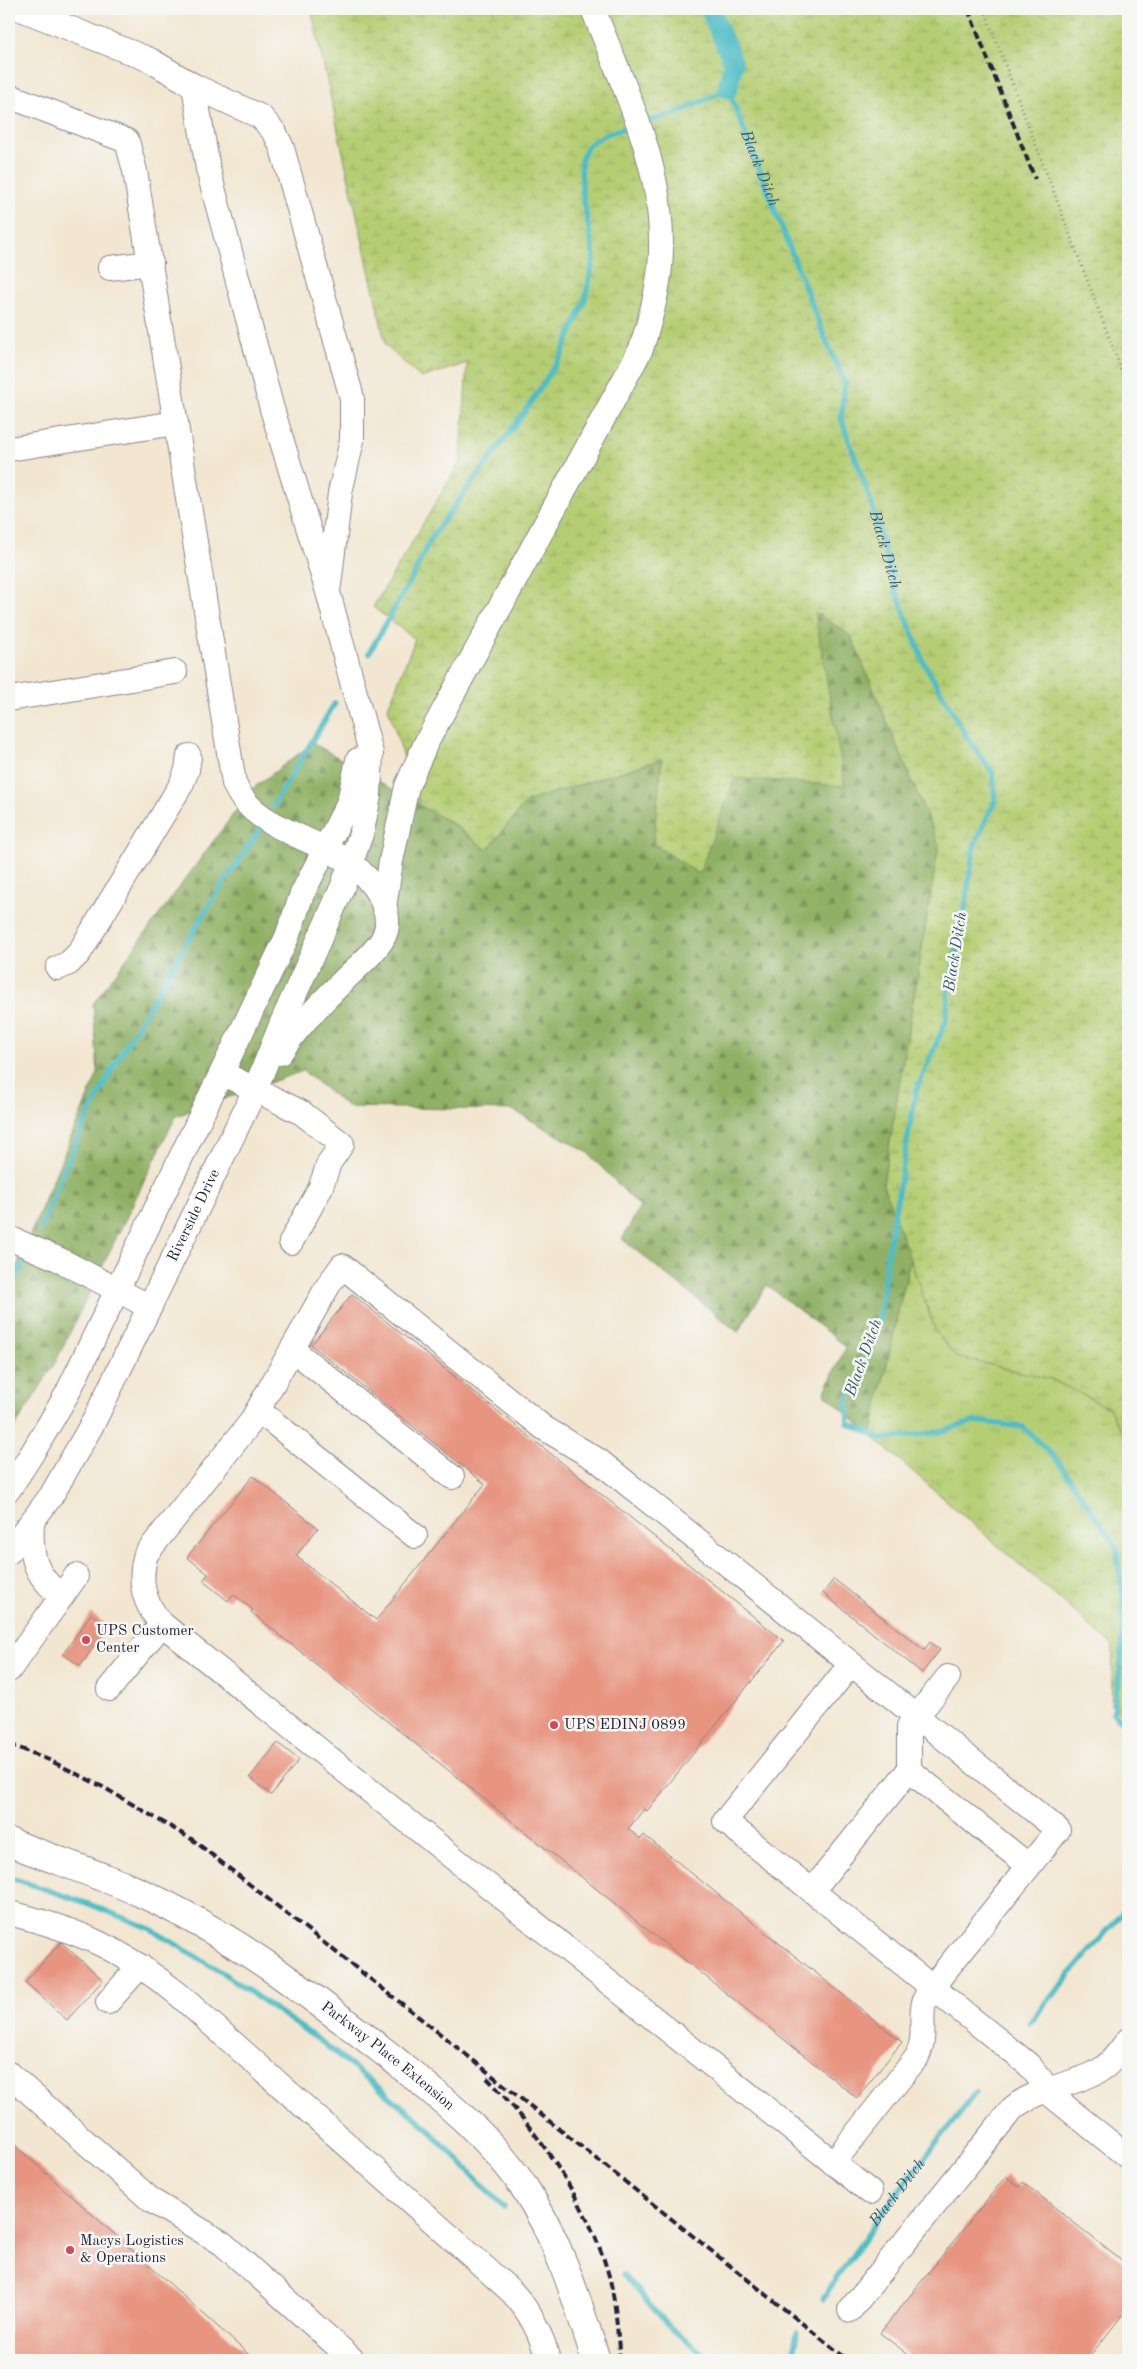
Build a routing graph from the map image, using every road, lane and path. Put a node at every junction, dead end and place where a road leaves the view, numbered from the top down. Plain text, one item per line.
1 (21, 9) edge
2 (593, 9) edge
3 (984, 9) edge
4 (194, 86) junction
5 (9, 96) edge
6 (151, 263) junction
7 (110, 268) dead end
8 (1128, 387) edge
9 (176, 423) junction
10 (9, 449) edge
11 (328, 592) junction
12 (175, 672) dead end
13 (9, 699) edge
14 (361, 719) junction
15 (188, 756) dead end
16 (295, 836) junction
17 (326, 850) junction
18 (351, 864) junction
19 (342, 888) junction
20 (302, 894) junction
21 (384, 908) junction
22 (287, 936) junction
23 (58, 968) dead end
24 (222, 1073) junction
25 (255, 1090) junction
26 (9, 1238) edge
27 (291, 1242) dead end
28 (118, 1290) junction
29 (150, 1307) junction
30 (292, 1349) junction
31 (258, 1410) junction
32 (452, 1477) dead end
33 (9, 1489) edge
34 (32, 1522) junction
35 (415, 1536) dead end
36 (9, 1552) edge
37 (76, 1576) dead end
38 (62, 1596) junction
39 (162, 1624) junction
40 (852, 1664) junction
41 (9, 1670) edge
42 (948, 1676) dead end
43 (109, 1689) dead end
44 (916, 1716) junction
45 (910, 1770) junction
46 (9, 1842) edge
47 (9, 1851) edge
48 (64, 1863) junction
49 (1029, 1866) junction
50 (812, 1891) junction
51 (9, 1914) edge
52 (140, 1966) junction
53 (932, 1987) junction
54 (108, 2002) dead end
55 (1128, 2040) edge
56 (9, 2074) edge
57 (1045, 2090) junction
58 (1128, 2157) edge
59 (834, 2163) junction
60 (870, 2192) dead end
61 (850, 2310) dead end
62 (353, 2360) edge
63 (548, 2360) edge
64 (596, 2360) edge

1 - 4 street
2 - 21 street
3 - 8 path
4 - 11 street
4 - 11 street
5 - 6 street
6 - 7 street
6 - 9 street
9 - 10 street
9 - 16 street
11 - 14 street
12 - 13 street
14 - 17 street
14 - 18 street, Riverside Drive
15 - 23 street
16 - 17 street
16 - 20 street
17 - 18 street
17 - 20 street
18 - 19 street, Riverside Drive
18 - 21 street
19 - 21 street
19 - 22 street
19 - 25 street, Riverside Drive
20 - 22 street
21 - 25 street
22 - 24 street
24 - 25 street
24 - 28 street
25 - 27 street
25 - 29 street, Riverside Drive
26 - 28 street
28 - 29 street
28 - 33 street
29 - 34 street, Riverside Drive
30 - 31 street
30 - 32 street
30 - 40 street
31 - 35 street
31 - 39 street
34 - 36 street, Riverside Drive
34 - 38 street
37 - 38 street
38 - 41 street
39 - 43 street
39 - 59 street
40 - 44 street
40 - 50 street
42 - 44 street
44 - 45 street
44 - 49 street
45 - 49 street
45 - 50 street
46 - 48 main road, Parkway Place Extension
47 - 48 main road, Parkway Place Extension
48 - 64 main road, Parkway Place Extension
49 - 53 street
50 - 53 street
51 - 52 street
52 - 54 street
52 - 63 street
53 - 57 street
53 - 59 street
55 - 57 street
56 - 62 street
57 - 58 street
57 - 61 street
59 - 60 street

